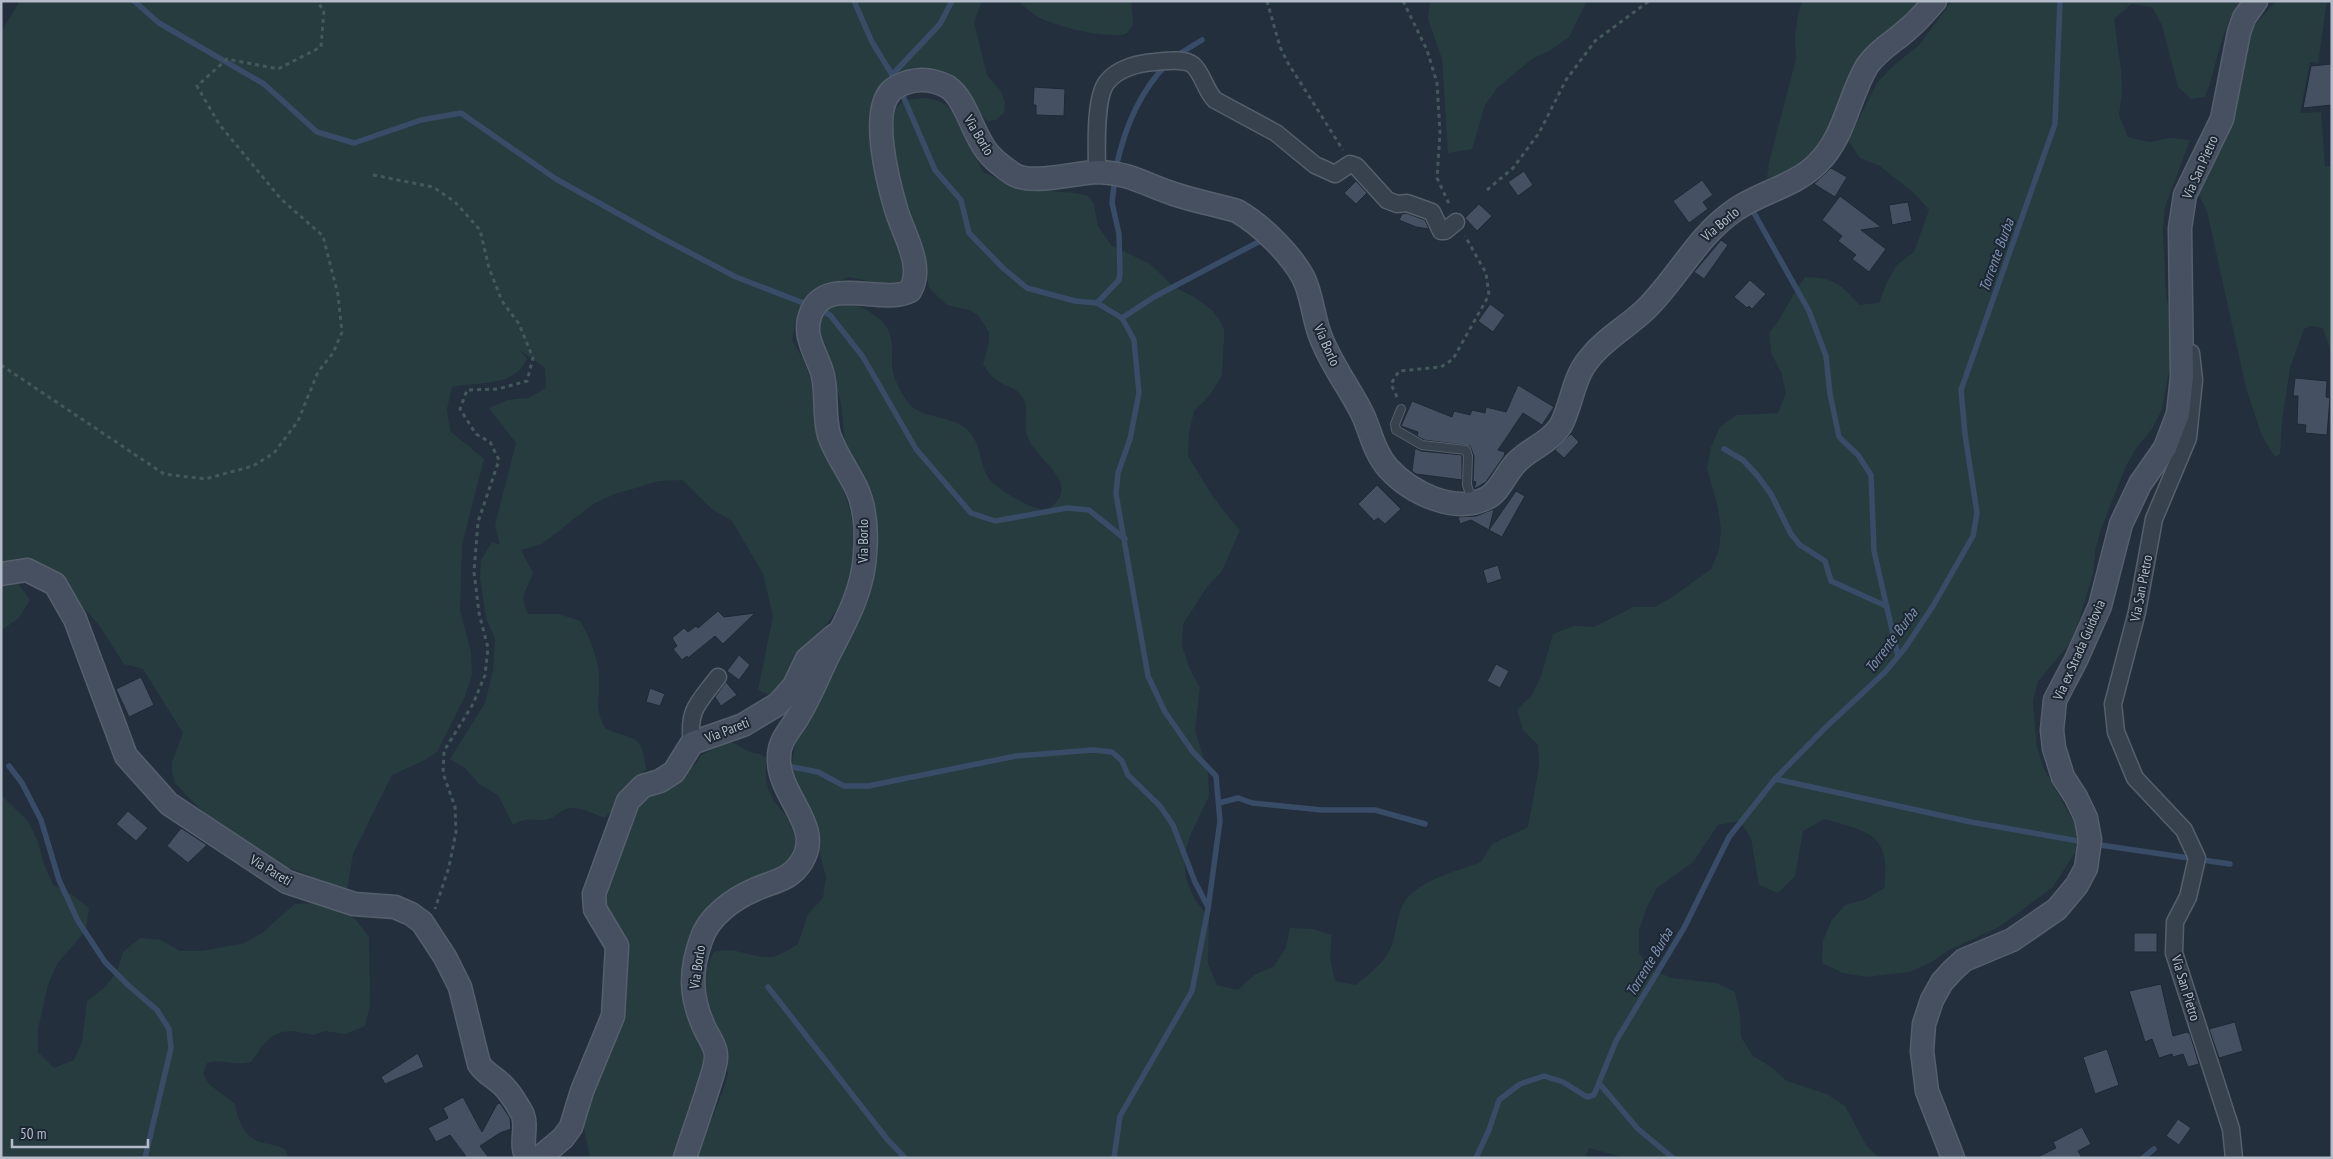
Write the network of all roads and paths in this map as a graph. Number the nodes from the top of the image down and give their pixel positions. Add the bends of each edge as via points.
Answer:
1 (316, 1) edge
2 (1267, 1) edge
3 (1403, 1) edge
4 (1649, 1) edge
5 (1935, 1) edge
6 (2256, 1) edge
7 (1350, 164) junction
8 (1097, 172) junction
9 (373, 175) dead end
10 (1487, 190) dead end
11 (1456, 222) junction
12 (2180, 307) junction
13 (1, 365) edge
14 (1401, 409) joint
15 (1472, 502) junction
16 (1, 574) edge
17 (841, 629) junction
18 (718, 677) dead end
19 (692, 743) junction
20 (422, 922) junction
21 (528, 1158) edge
22 (539, 1158) edge
23 (685, 1158) edge
24 (1953, 1158) edge
25 (2234, 1158) edge

1 - 13 path via 324,10 320,48 278,68 227,59 197,86 219,124 281,199 322,236 338,295 342,332 333,353 318,372 298,421 274,453 253,466 205,479 164,474
2 - 7 path via 1288,63
3 - 11 path via 1428,50 1437,83 1438,178
4 - 10 path via 1595,41 1566,80 1534,140 1513,168
5 - 15 street, Via Borlo via 1869,64 1842,129 1816,166 1792,182 1738,208 1703,237 1647,308 1587,361 1554,433 1514,464 1490,496
6 - 12 street, Via San Pietro via 2239,32 2222,119 2185,195 2180,228
7 - 8 street via 1335,174 1315,165 1276,133 1215,100 1191,64 1163,61 1134,66 1107,81 1098,119
7 - 11 street via 1360,170 1387,200 1432,212 1441,231
8 - 15 street, Via Borlo via 1130,176 1174,194 1237,211 1268,234 1304,279 1320,335 1382,461 1418,494 1444,501
8 - 17 street, Via Borlo via 1039,178 1015,175 989,154 952,90 935,81 900,85 885,101 882,129 885,160 896,208 916,266 915,284 910,292 894,297 849,292 827,297 817,303 808,324 809,338 822,373 829,434 857,489 866,522 859,593
9 - 20 path via 433,187 455,202 480,230 489,268 502,301 519,324 532,358 527,380 498,389 467,390 460,409 476,434 490,442 499,460 478,522 474,572 479,613 488,648 485,675 473,704 444,751 443,773 455,807 456,832 436,908
11 - 14 path via 1486,273 1489,295 1453,359 1440,367 1403,369 1396,374 1391,384
12 - 24 street, Via ex Strada Guidovia via 2182,377 2178,414 2165,448 2140,484 2121,524 2100,606 2055,700 2054,748 2063,777 2086,818 2090,840 2086,868 2058,909 2012,940 1964,960 1953,970 1932,1000 1924,1024 1922,1051 1927,1091
12 - 25 street, Via San Pietro via 2190,333 2194,380 2188,438 2154,519 2137,612 2113,704 2116,732 2136,778 2184,830 2197,858 2188,897 2175,922 2174,953 2231,1129
14 - 15 lane via 1396,430 1422,445 1466,450 1467,485
16 - 20 street, Via Pareti via 27,570 54,584 75,619 126,756 169,804 287,882 354,904 395,908
17 - 19 street, Via Pareti via 807,659 794,686 778,704 743,726
17 - 23 street, Via Borlo via 799,717 781,743 778,759 784,785 807,826 809,838 804,859 788,877 756,888 730,905 705,928 700,941 692,993 716,1057
18 - 19 street via 692,713
19 - 22 street, Via Pareti via 674,772 643,786 628,801 597,885 595,909 617,946 613,1016 582,1090 571,1127
20 - 21 street, Via Pareti via 460,987 479,1064 484,1072 501,1082 522,1113 526,1125 524,1147

